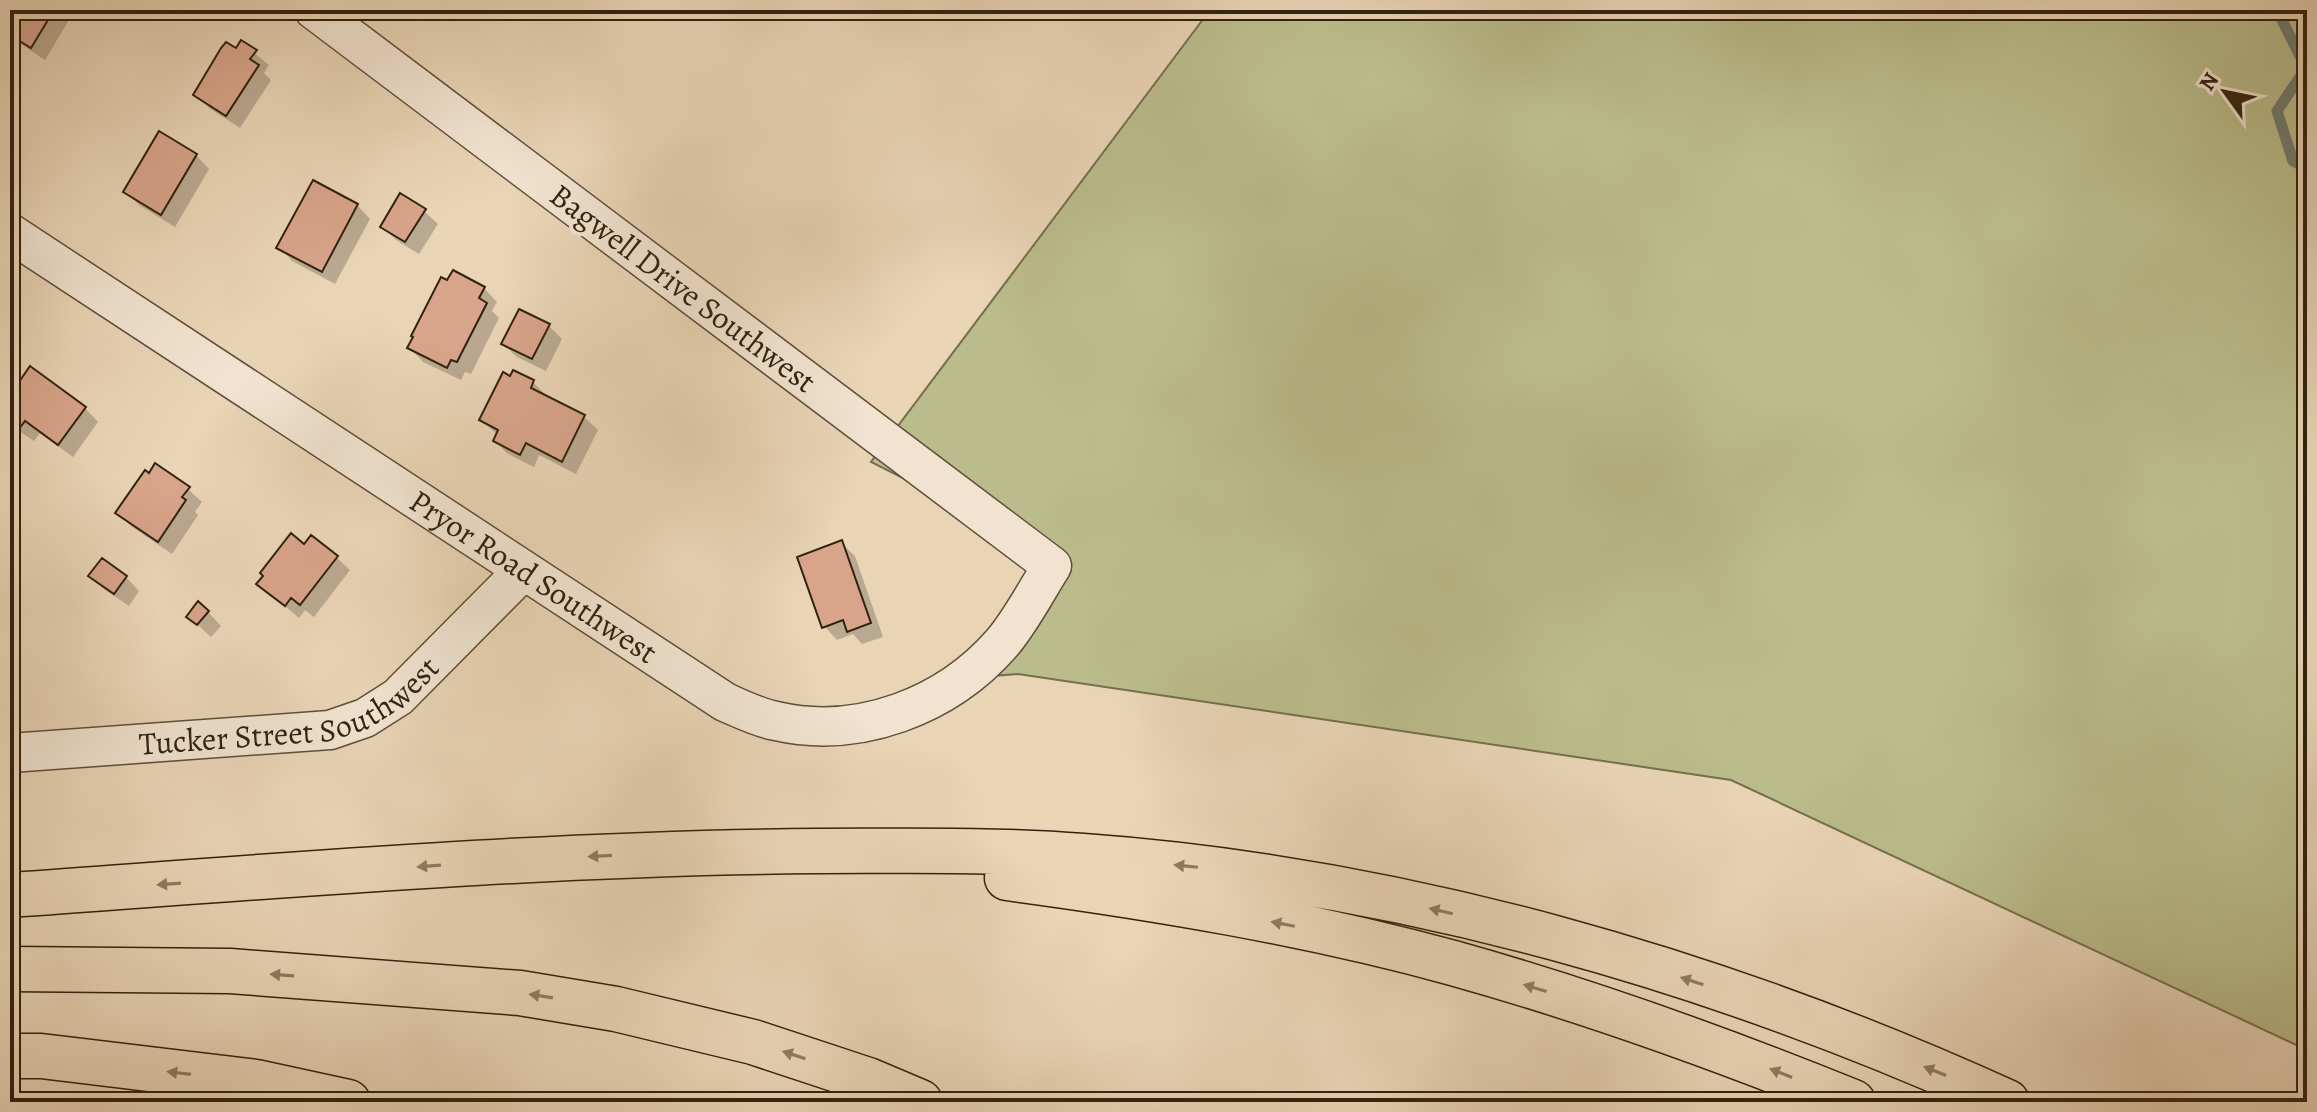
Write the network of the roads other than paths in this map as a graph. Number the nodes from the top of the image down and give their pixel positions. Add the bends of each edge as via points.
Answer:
1 (314, 10) edge
2 (10, 233) edge
3 (1052, 566) joint
4 (523, 571) junction
5 (10, 753) edge
6 (677, 852) junction
7 (10, 895) edge
8 (10, 969) edge
9 (10, 1056) edge
10 (348, 1102) edge
11 (920, 1102) edge
12 (1853, 1102) edge
13 (2007, 1102) edge

1 - 3 street, Bagwell Drive Southwest
2 - 4 street, Pryor Road Southwest
3 - 4 street, Pryor Road Southwest via 1003,642 957,685 895,717 830,727 776,721 725,702
4 - 5 street, Tucker Street Southwest via 398,697 365,718 330,730
6 -> 7 highway
12 -> 6 highway via 1602,1007 1451,962 1290,925 1138,896 928,867
13 -> 6 highway via 1779,1009 1665,972 1558,940 1328,886 1083,856 962,850
11 -> 8 highway via 753,1042 616,1009 520,993 230,971
10 -> 9 highway via 256,1082

